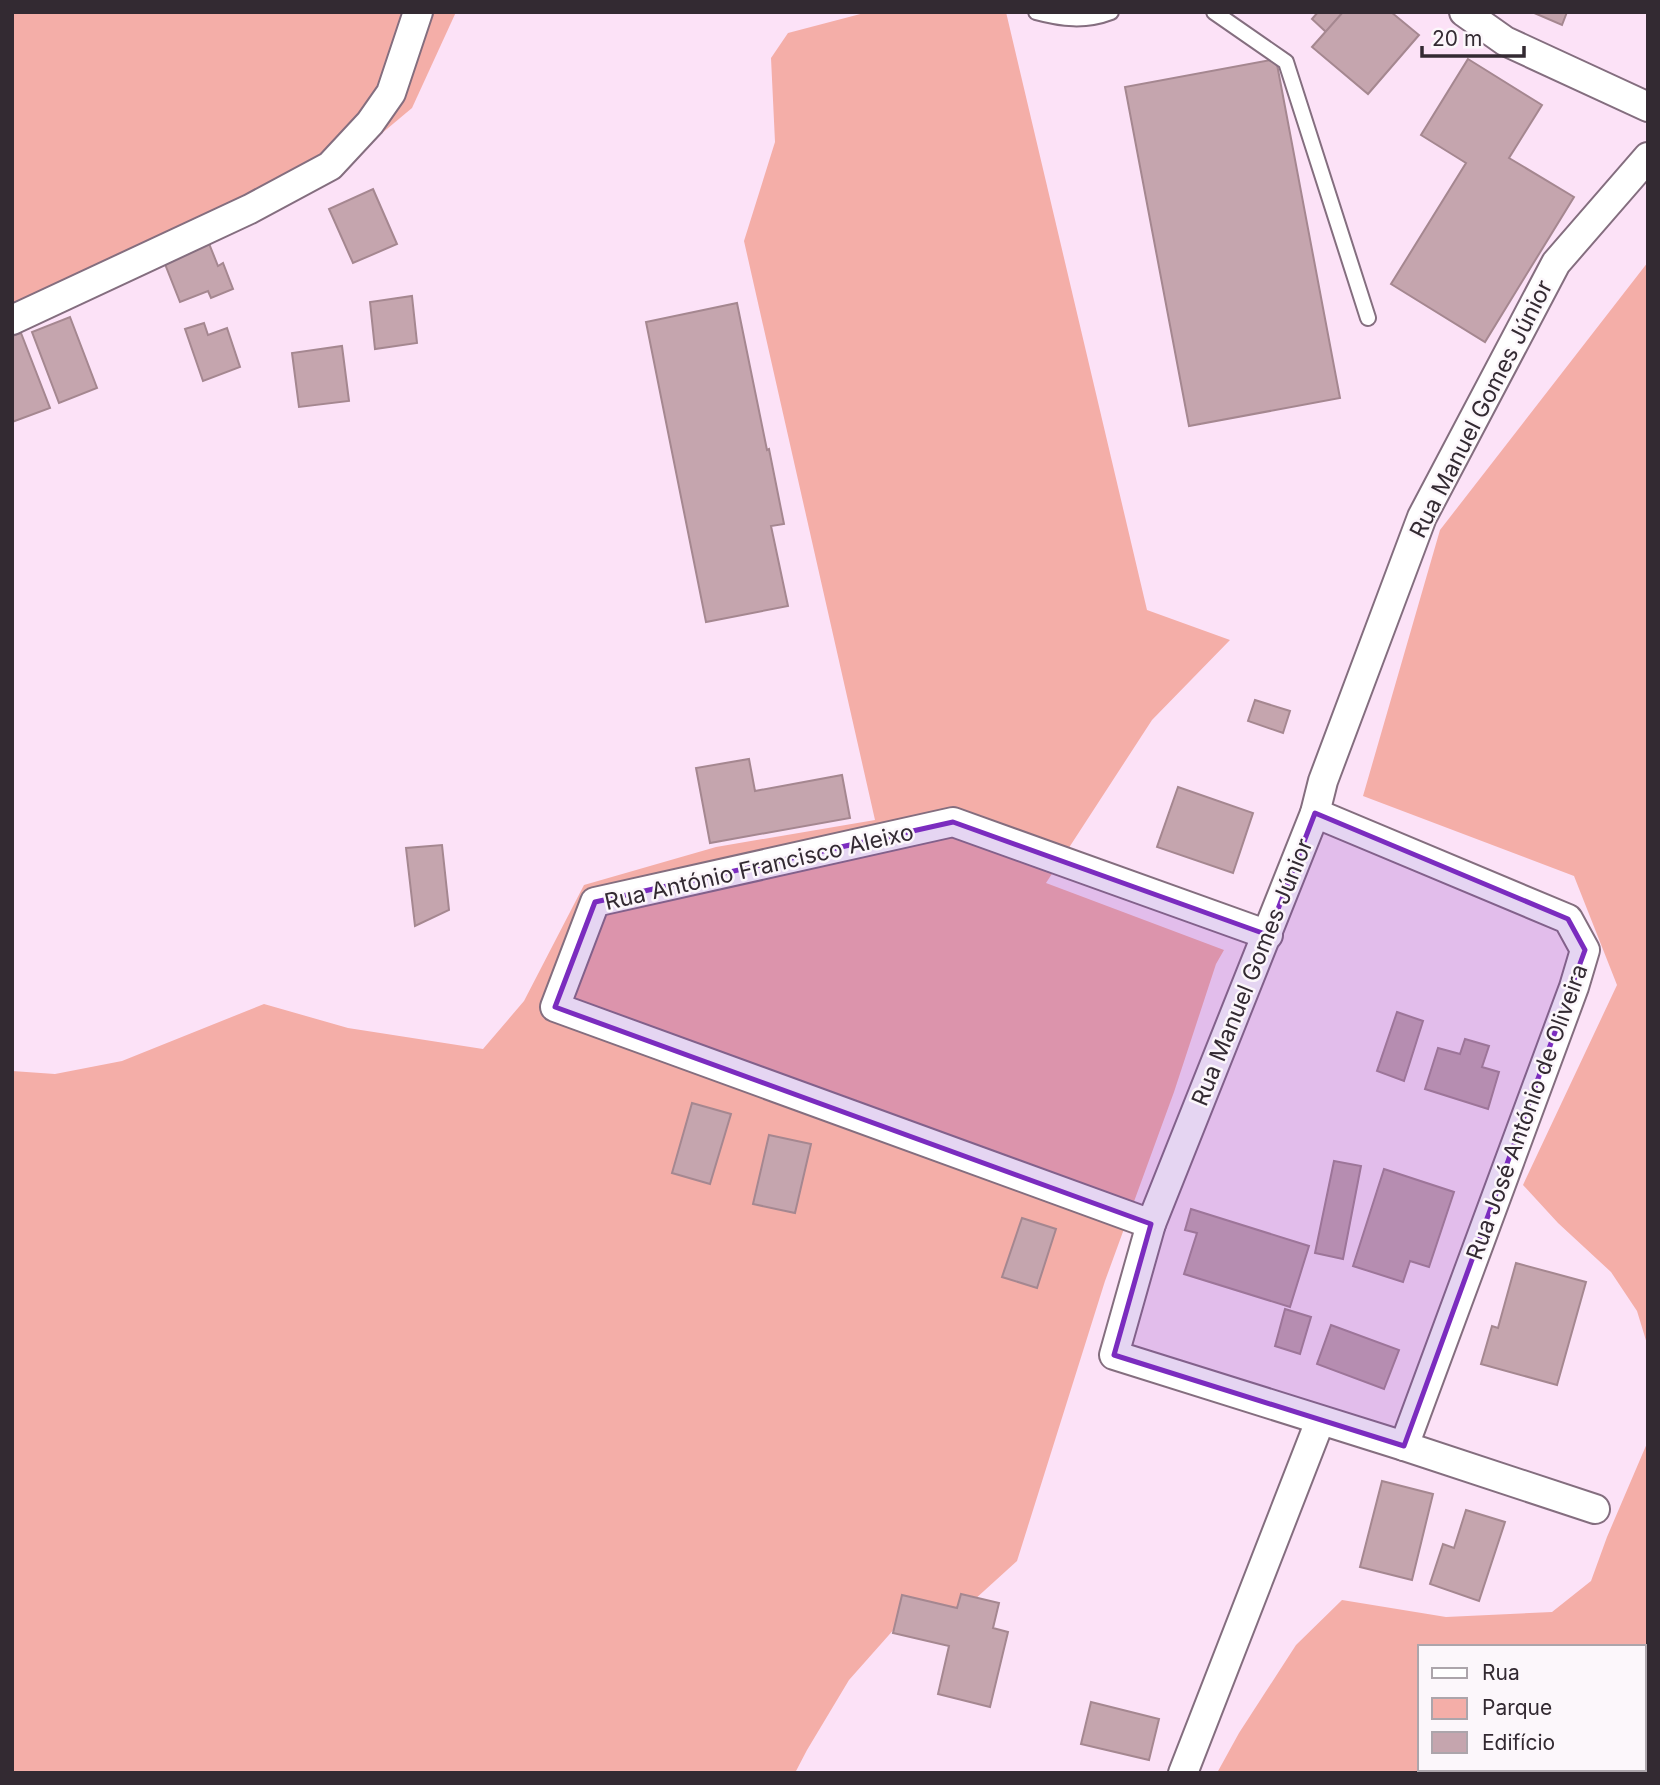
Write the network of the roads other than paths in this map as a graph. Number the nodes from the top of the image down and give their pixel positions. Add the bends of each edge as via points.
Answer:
1 (418, 12) edge
2 (1036, 12) edge
3 (1111, 12) edge
4 (1214, 12) edge
5 (1464, 12) edge
6 (1648, 107) edge
7 (1648, 157) edge
8 (1368, 318) dead end
9 (12, 320) edge
10 (1315, 813) junction
11 (1268, 935) junction
12 (1151, 1224) junction
13 (1320, 1421) junction
14 (1404, 1446) junction
15 (1595, 1509) dead end
16 (1183, 1773) edge

1 - 9 street via 391,93 330,166 250,209
2 - 3 lane via 1081,20
4 - 8 lane via 1286,62
5 - 6 street via 1505,41
7 - 10 street, Rua Manuel Gomes Júnior via 1556,263 1422,517
10 - 11 street, Rua Manuel Gomes Júnior
10 - 14 street, Rua José António de Oliveira via 1569,919 1585,950
11 - 12 street, Rua Manuel Gomes Júnior
11 - 12 street, Rua António Francisco Aleixo via 953,822 596,902 555,1007
12 - 13 street, Rua Manuel Gomes Júnior via 1114,1355
13 - 14 street, Rua Manuel Gomes Júnior
13 - 16 street
14 - 15 street, Rua Manuel Gomes Júnior

